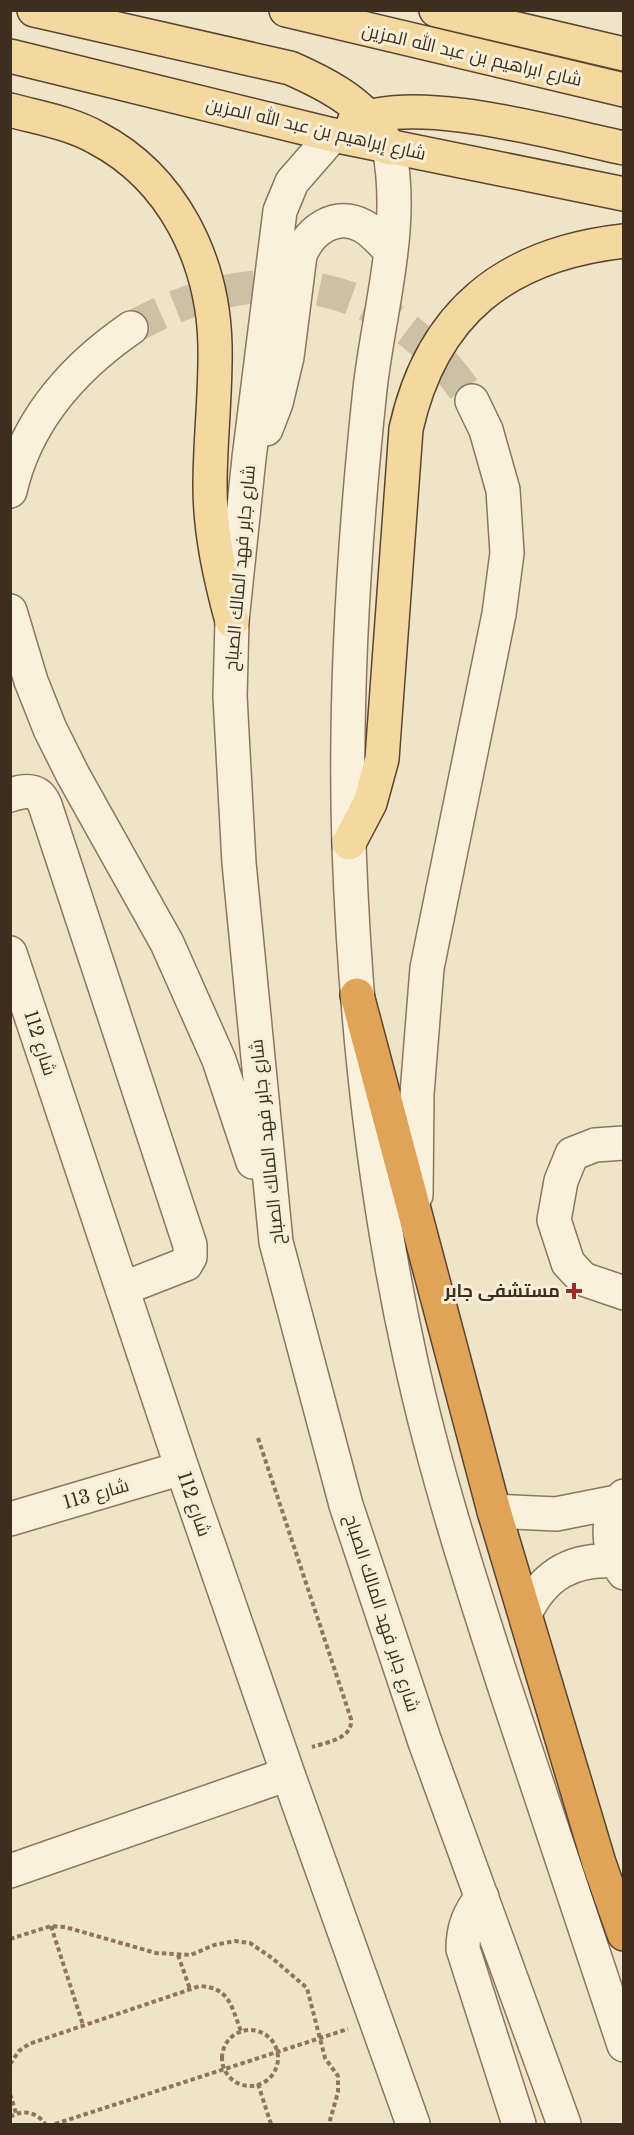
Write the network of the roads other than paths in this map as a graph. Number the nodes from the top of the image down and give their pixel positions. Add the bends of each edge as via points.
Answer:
1 (34, 10) edge
2 (286, 10) edge
3 (436, 10) edge
4 (624, 54) edge
5 (10, 56) edge
6 (624, 90) edge
7 (10, 110) edge
8 (369, 116) junction
9 (333, 135) junction
10 (389, 148) junction
11 (624, 148) edge
12 (624, 194) edge
13 (624, 242) edge
14 (391, 251) junction
15 (131, 328) tunnel mouth
16 (472, 401) tunnel mouth
17 (249, 458) junction
18 (10, 491) edge
19 (10, 611) edge
20 (232, 621) junction
21 (10, 795) edge
22 (349, 843) junction
23 (10, 953) edge
24 (357, 996) junction
25 (624, 1143) edge
26 (417, 1221) junction
27 (276, 1242) junction
28 (122, 1289) junction
29 (624, 1293) edge
30 (182, 1468) junction
31 (620, 1499) edge
32 (494, 1511) junction
33 (10, 1519) edge
34 (619, 1567) edge
35 (526, 1612) junction
36 (286, 1766) junction
37 (10, 1871) edge
38 (482, 1897) junction
39 (624, 1934) edge
40 (624, 2045) edge
41 (413, 2124) edge
42 (519, 2124) edge
43 (564, 2124) edge

1 - 8 main road via 290,68 319,81
2 - 6 main road, شارع ابراهيم بن عبد الله المزين
3 - 4 main road
5 - 9 main road, شارع إبراهيم بن عبد الله المزين
7 - 20 main road via 67,125 120,151 160,187 187,229 204,274 214,320 211,515 221,582
8 - 9 main road
8 - 10 main road
8 - 11 main road via 467,116
9 - 10 main road, شارع إبراهيم بن عبد الله المزين
9 - 17 street, شارع جابر فهد المالك الصباح via 292,182 280,211
10 - 12 main road, شارع إبراهيم بن عبد الله المزين
10 - 14 street via 394,189
13 - 22 main road via 553,256 499,282 469,305 423,369 406,429 382,759 370,803
14 - 17 street via 372,232 348,221 323,226 305,243 300,255 283,380 269,424
14 - 22 street via 371,386 356,537 349,690
15 - 18 street via 102,348 54,399 22,455
16 - 26 street via 489,440 503,490 507,553 500,614 428,968 417,1094
17 - 20 street, شارع جابر فهد المالك الصباح
19 - 27 street via 50,729 167,943 198,1011 241,1119
20 - 27 street, شارع جابر فهد المالك الصباح via 230,696 239,863
21 - 28 street via 32,792 45,805 190,1245 186,1264
22 - 24 street
23 - 28 street, شارع 112
24 - 26 highway
24 - 40 street via 377,1178 408,1347 432,1448 485,1626
25 - 29 street via 595,1145 572,1154 561,1181 554,1220 568,1263 583,1279
26 - 32 highway
27 - 38 street, شارع جابر فهد المالك الصباح via 346,1505 425,1742
28 - 30 street, شارع 112
30 - 33 street, شارع 113
30 - 36 street, شارع 112
31 - 32 street via 556,1515
31 - 34 street via 609,1531
32 - 35 highway
34 - 35 street via 583,1562 554,1574 537,1591
35 - 39 highway via 599,1863
36 - 37 street
36 - 41 street, شارع 112
38 - 42 street via 469,1915 463,1949
38 - 43 street, شارع جابر فهد المالك الصباح

